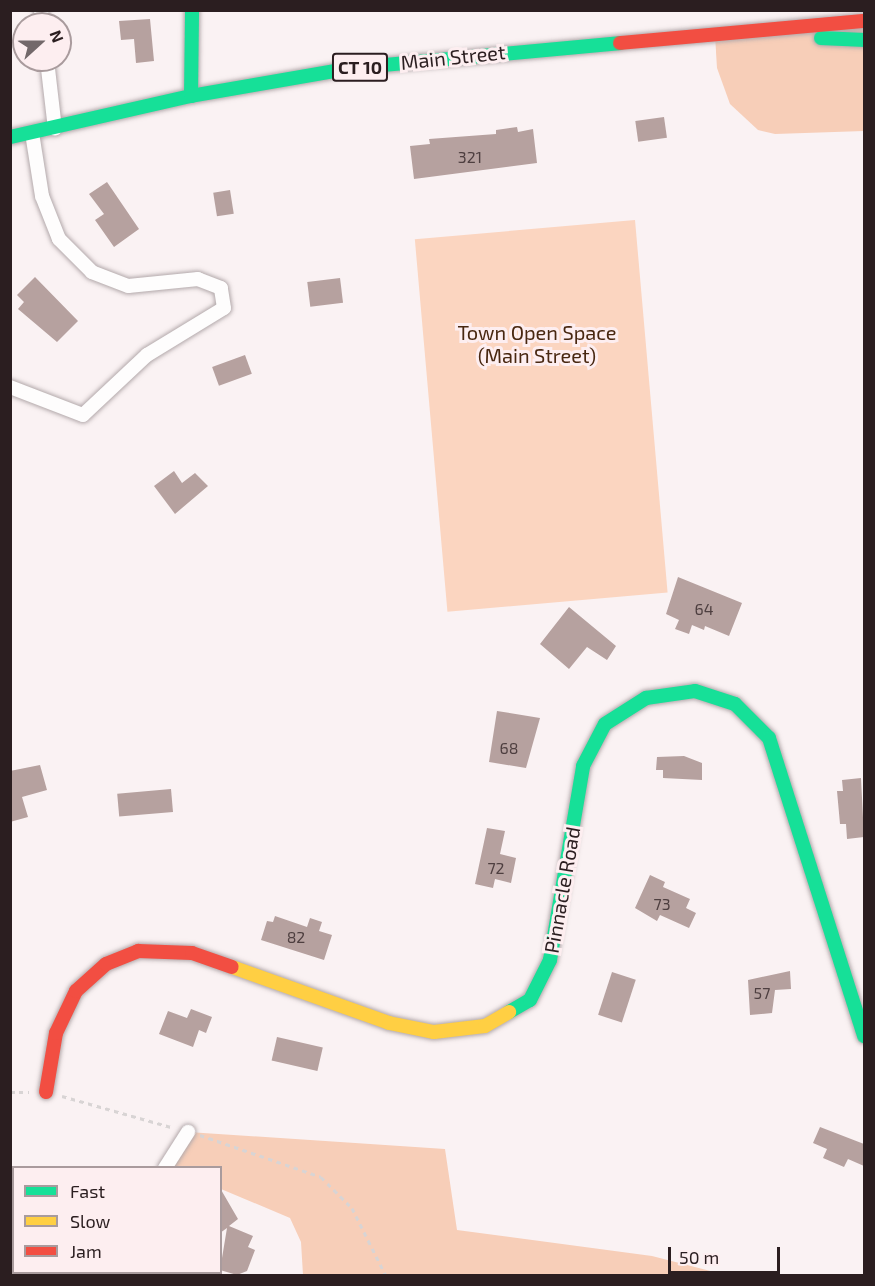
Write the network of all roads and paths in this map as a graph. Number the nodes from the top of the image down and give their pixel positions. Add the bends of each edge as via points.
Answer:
1 (192, 10) edge
2 (864, 21) edge
3 (715, 35) junction
4 (864, 40) edge
5 (48, 72) edge
6 (191, 96) junction
7 (55, 129) junction
8 (32, 133) junction
9 (10, 137) edge
10 (10, 387) edge
11 (864, 1036) edge
12 (46, 1092) joint
13 (188, 1132) junction
14 (166, 1166) edge
15 (386, 1275) edge

1 - 6 main road
2 - 3 main road, Main Street / CT 10
3 - 4 main road
3 - 6 main road, Main Street / CT 10 via 399,62
5 - 7 street
6 - 7 main road, Main Street / CT 10
7 - 8 main road, Main Street / CT 10
8 - 9 main road, Main Street / CT 10
8 - 10 street via 42,196 60,239 92,272 128,286 198,279 221,288 224,308 147,355 82,415
11 - 12 main road, Pinnacle Road via 769,738 735,705 695,691 646,698 605,724 583,766 550,960 530,1000 485,1026 434,1032 389,1023 192,953 138,951 106,964 76,991 56,1033
12 - 13 path
13 - 14 street
13 - 15 path via 321,1177 352,1208

